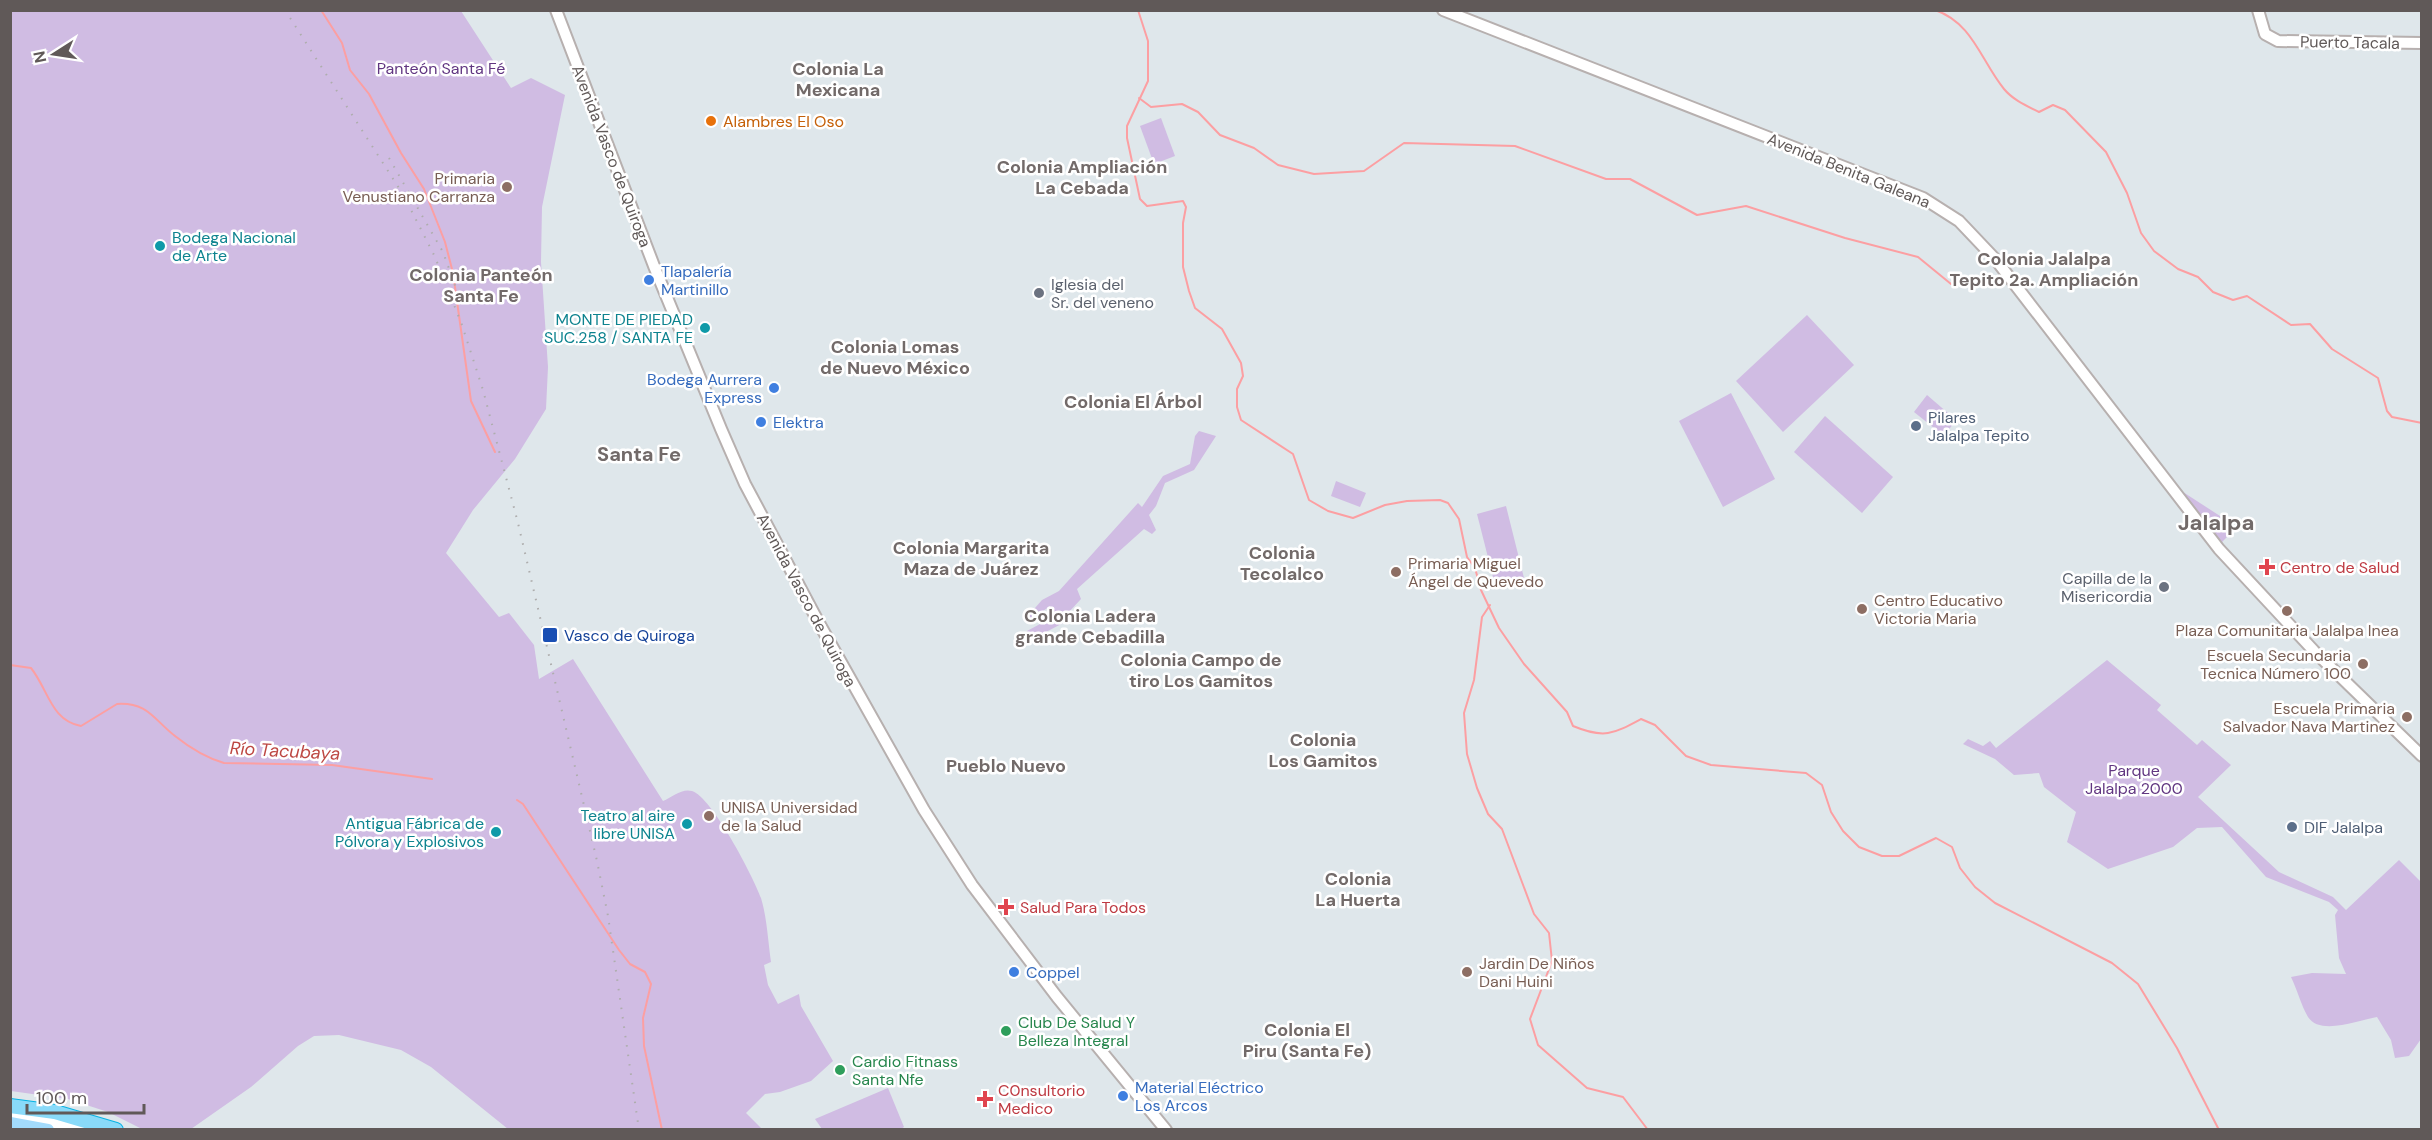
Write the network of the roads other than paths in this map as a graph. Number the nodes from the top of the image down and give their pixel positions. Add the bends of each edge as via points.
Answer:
1 (556, 10) edge
2 (1443, 10) edge
3 (2258, 10) edge
4 (2421, 43) edge
5 (2421, 756) edge
6 (10, 1106) edge
7 (10, 1115) edge
8 (10, 1124) edge
9 (48, 1130) edge
10 (86, 1130) edge
11 (116, 1130) edge
12 (1166, 1130) edge

1 - 12 street, Avenida Vasco de Quiroga via 721,429 745,484 820,625 924,810 972,885
2 - 5 street, Avenida Benita Galeana via 1940,207 1974,235 1996,260 2220,549 2307,644
3 - 4 street, Puerto Tacala via 2265,34 2278,40
6 - 11 highway via 55,1112
7 - 10 street
8 - 9 main road

